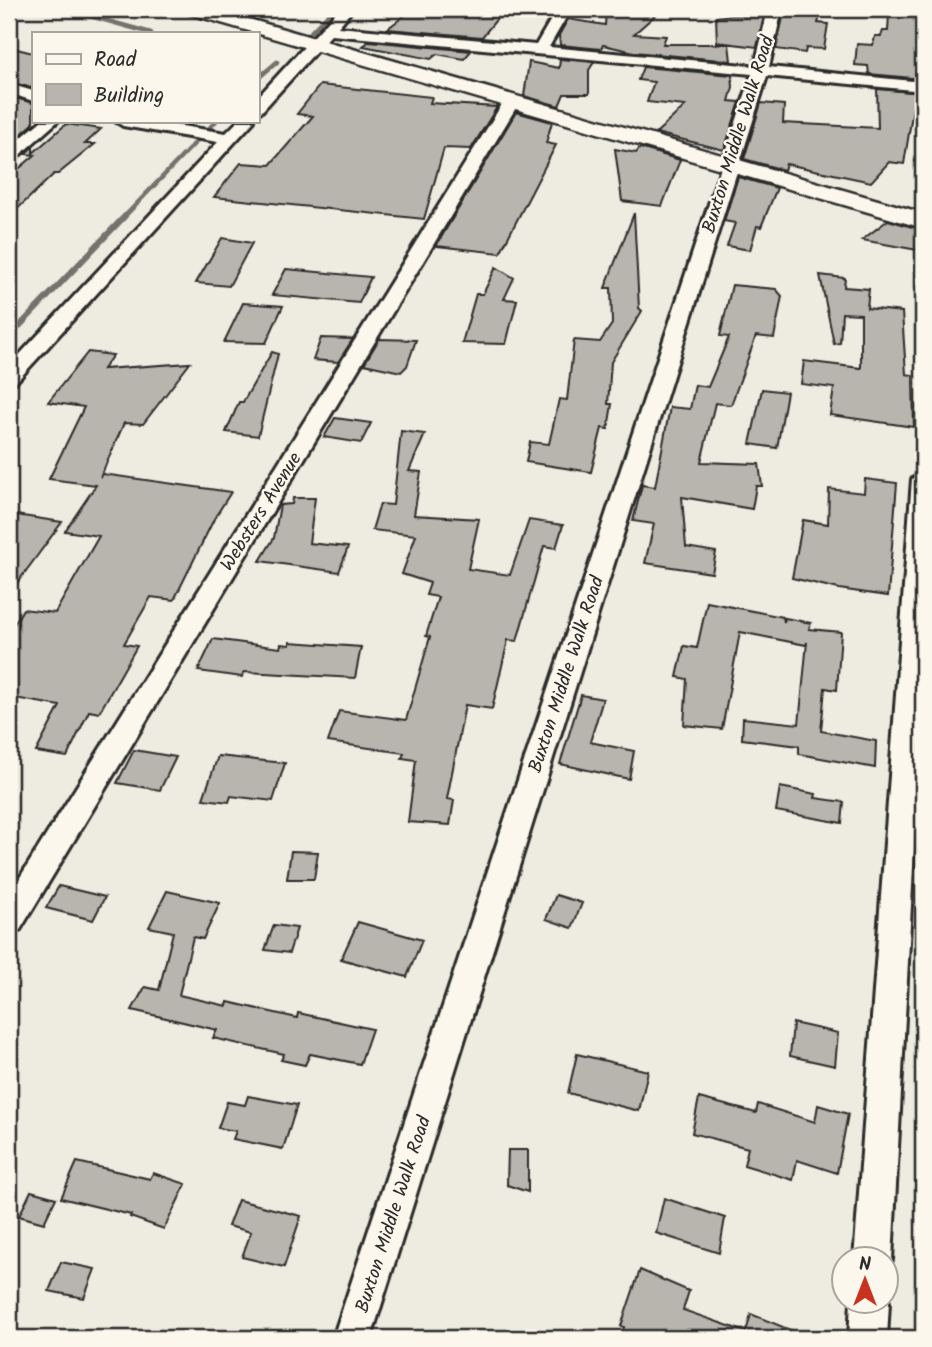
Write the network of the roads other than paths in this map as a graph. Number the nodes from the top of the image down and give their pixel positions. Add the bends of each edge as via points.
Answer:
1 (194, 9) edge
2 (346, 9) edge
3 (564, 9) edge
4 (775, 9) edge
5 (321, 36) junction
6 (540, 50) junction
7 (761, 71) junction
8 (923, 86) edge
9 (9, 88) edge
10 (32, 96) edge
11 (512, 101) junction
12 (259, 106) edge
13 (49, 122) edge
14 (129, 122) edge
15 (245, 122) edge
16 (225, 138) junction
17 (9, 156) edge
18 (728, 165) junction
19 (923, 221) edge
20 (9, 378) edge
21 (923, 479) edge
22 (9, 921) edge
23 (874, 1246) edge
24 (869, 1316) edge
25 (352, 1338) edge
26 (868, 1338) edge

1 - 5 main road
2 - 5 street
3 - 6 street
4 - 7 street, Buxton Middle Walk Road
5 - 6 street
5 - 11 main road via 343,51
5 - 12 street
6 - 7 street
7 - 8 street
7 - 18 street, Buxton Middle Walk Road
9 - 10 street
11 - 18 main road
11 - 22 street, Websters Avenue
13 - 17 street
14 - 16 street
15 - 16 street
16 - 20 street
18 - 19 main road
18 - 25 street, Buxton Middle Walk Road
21 - 23 street
24 - 26 street

